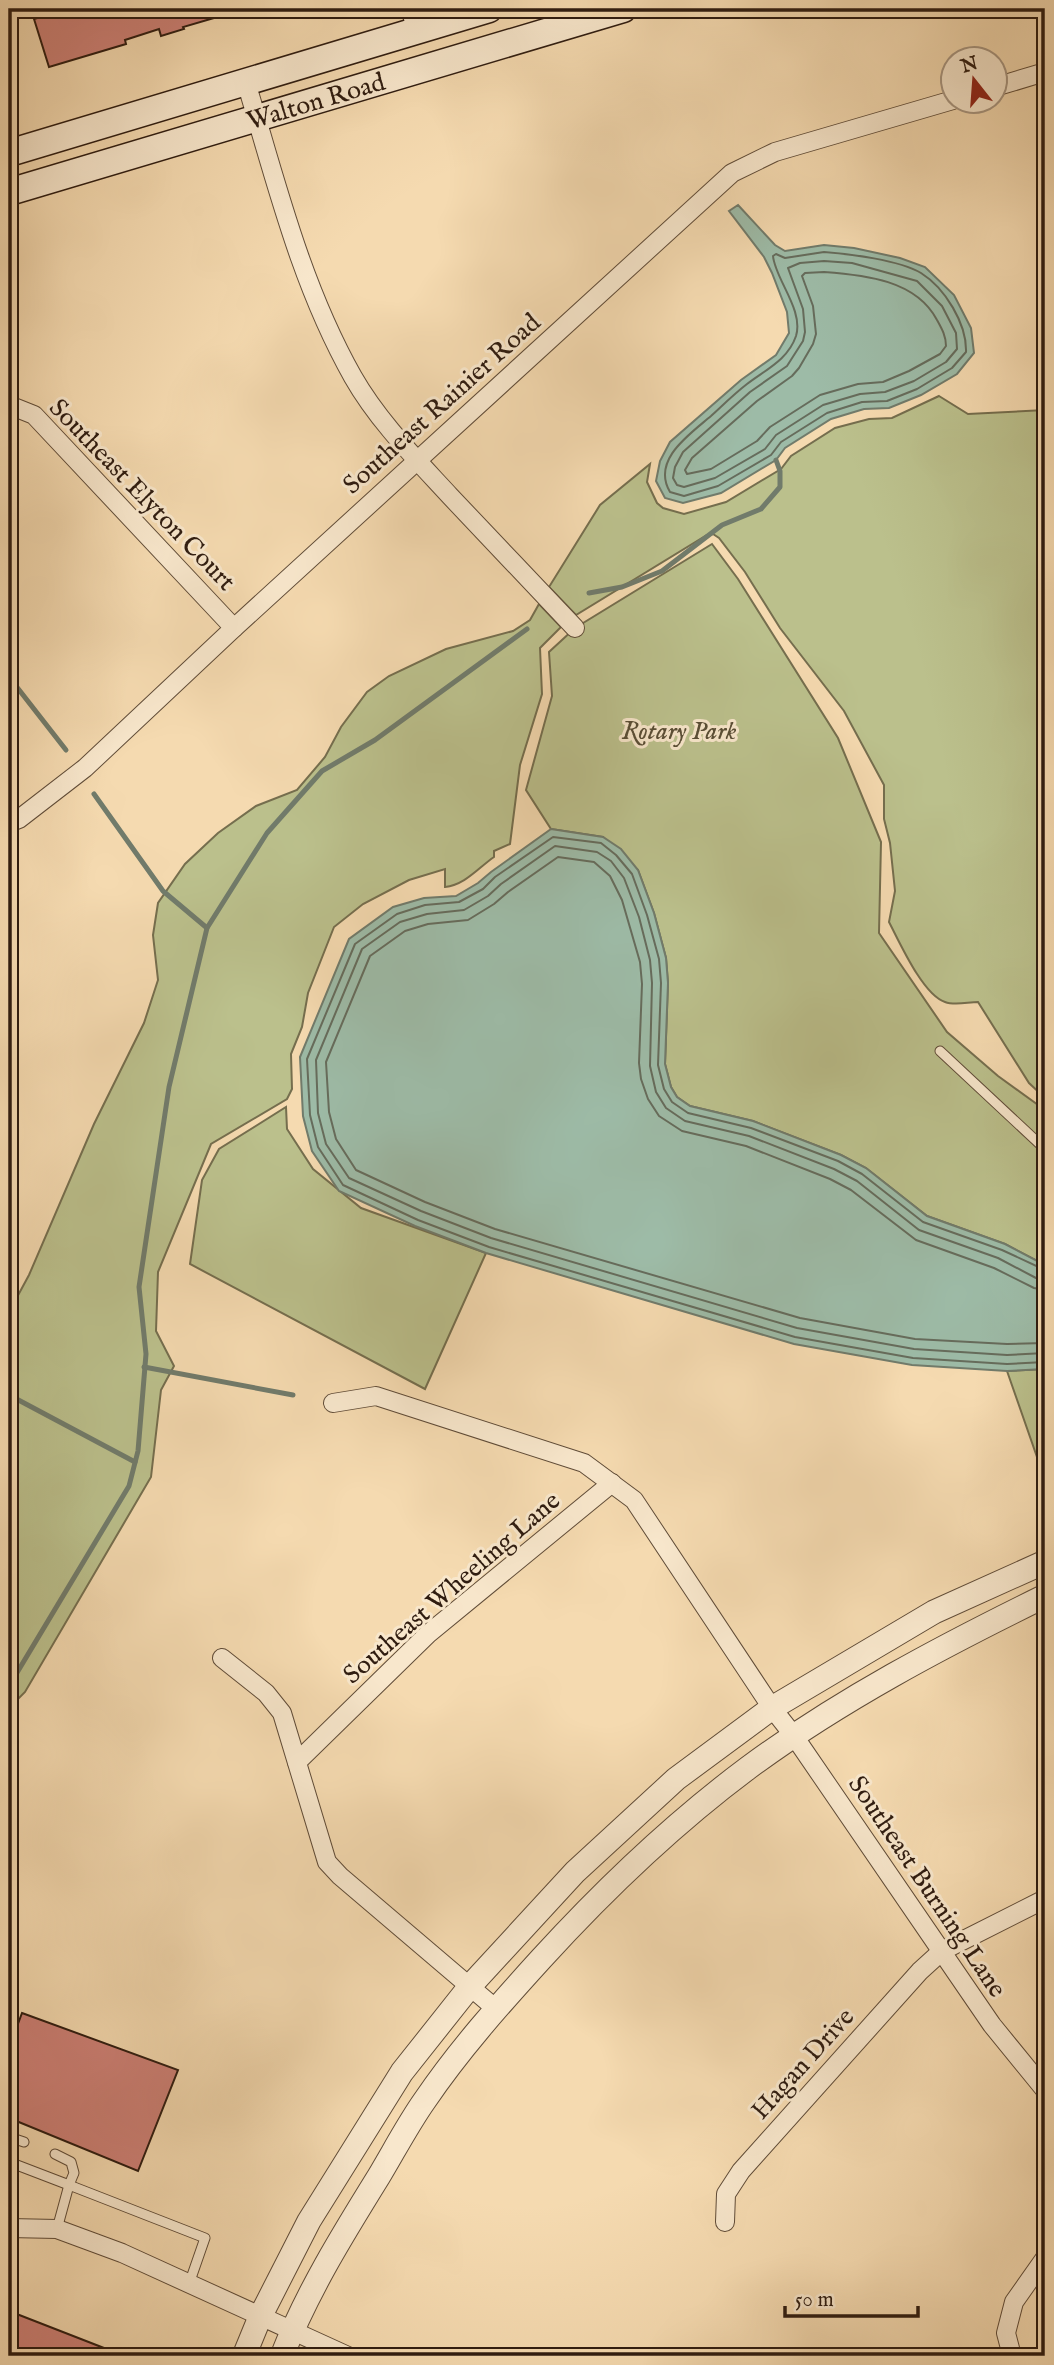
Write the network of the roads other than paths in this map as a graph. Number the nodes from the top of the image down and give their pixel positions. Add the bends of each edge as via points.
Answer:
1 (489, 9) edge
2 (623, 9) edge
3 (413, 19) edge
4 (1045, 72) edge
5 (246, 82) junction
6 (1009, 83) edge
7 (939, 104) edge
8 (257, 118) junction
9 (9, 153) edge
10 (9, 192) edge
11 (9, 405) edge
12 (417, 461) junction
13 (234, 628) junction
14 (575, 628) dead end
15 (9, 823) edge
16 (940, 1051) dead end
17 (1045, 1149) edge
18 (332, 1403) dead end
19 (612, 1483) junction
20 (1045, 1562) edge
21 (1045, 1596) edge
22 (222, 1658) dead end
23 (772, 1708) junction
24 (794, 1736) junction
25 (297, 1762) junction
26 (1045, 1899) edge
27 (942, 1951) junction
28 (471, 1985) junction
29 (495, 2008) junction
30 (1045, 2090) edge
31 (9, 2137) edge
32 (24, 2142) dead end
33 (55, 2154) dead end
34 (9, 2162) edge
35 (69, 2185) junction
36 (725, 2222) dead end
37 (9, 2228) edge
38 (57, 2229) junction
39 (1045, 2258) edge
40 (189, 2284) junction
41 (260, 2317) junction
42 (292, 2331) junction
43 (244, 2356) edge
44 (282, 2356) edge
45 (348, 2356) edge
46 (1012, 2356) edge

1 - 3 main road, Walton Road
2 - 8 main road, Walton Road
3 - 5 main road, Walton Road
4 - 6 street
5 - 8 street
5 - 9 main road, Walton Road
7 - 12 street, Southeast Rainier Road via 775,152 732,173
8 - 10 main road, Walton Road
8 - 12 street via 297,251 335,342 353,378
11 - 13 street, Southeast Elyton Court via 34,415
12 - 13 street, Southeast Rainier Road
12 - 14 street
13 - 15 street, Southeast Rainier Road via 85,768
16 - 17 lane
18 - 19 street, Southeast Burning Lane via 376,1396 584,1463
19 - 23 street, Southeast Burning Lane via 634,1500
19 - 25 street, Southeast Wheeling Lane via 428,1634
20 - 23 street via 934,1612
21 - 24 street via 962,1637
22 - 25 street via 267,1693 282,1713
23 - 24 street, Southeast Burning Lane
23 - 28 street via 676,1779 575,1872
24 - 27 street, Southeast Burning Lane
24 - 29 street via 695,1811 596,1899
25 - 28 street via 327,1862
26 - 27 street, Hagan Drive
27 - 30 street, Southeast Burning Lane via 992,2025
27 - 36 street, Hagan Drive via 741,2171 726,2194
28 - 29 street
28 - 41 street via 402,2072 309,2221
29 - 42 street via 425,2100 332,2252
31 - 32 lane
33 - 35 lane via 71,2162 74,2173
34 - 35 lane
35 - 38 lane
35 - 40 lane via 205,2238
37 - 38 street
38 - 40 street
39 - 46 street via 1014,2302 1006,2333
40 - 41 street
41 - 42 street
41 - 43 street
42 - 44 street
42 - 45 street

